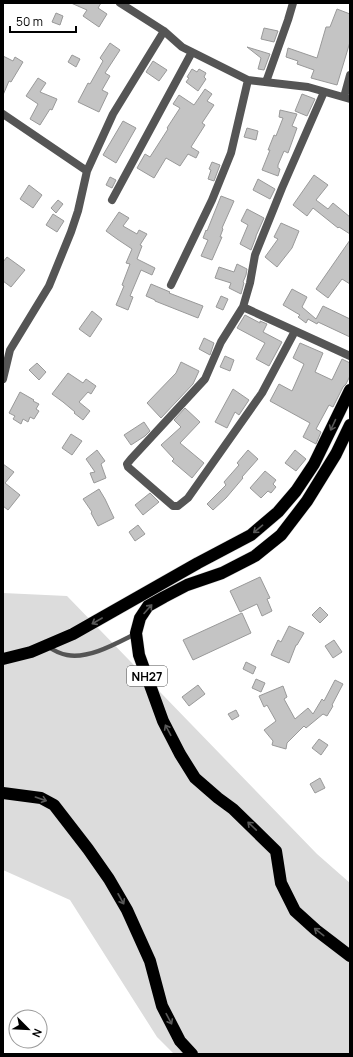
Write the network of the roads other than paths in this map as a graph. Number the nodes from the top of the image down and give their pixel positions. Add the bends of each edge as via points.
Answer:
1 (120, 3) edge
2 (293, 3) edge
3 (164, 31) junction
4 (192, 52) junction
5 (350, 75) edge
6 (248, 80) junction
7 (266, 82) junction
8 (324, 92) junction
9 (347, 98) edge
10 (3, 114) edge
11 (87, 171) junction
12 (112, 200) dead end
13 (171, 285) dead end
14 (243, 307) junction
15 (295, 330) junction
16 (350, 356) edge
17 (3, 379) edge
18 (350, 390) edge
19 (350, 425) edge
20 (136, 633) junction
21 (46, 646) junction
22 (3, 659) edge
23 (3, 793) edge
24 (350, 956) edge
25 (192, 1054) edge

1 - 3 street
2 - 7 street
3 - 4 street
3 - 11 street via 113,114
4 - 6 street
4 - 12 street
5 - 9 street
6 - 7 street
6 - 13 street via 231,153 212,200
7 - 8 street via 308,87
8 - 9 street
8 - 14 street via 255,255
10 - 11 street
11 - 17 street via 71,232 49,286 10,350
14 - 15 street
14 - 15 street via 221,342 204,380 127,464 173,506 178,506 188,498 262,393
15 - 16 street
18 -> 21 highway via 314,464 296,491 267,522 251,535 73,634
20 -> 19 highway, NH27 via 140,618 148,606 187,585 255,556 281,535 307,501 336,454
20 - 21 lane via 107,648 84,655 66,655
24 -> 20 highway, NH27 via 295,911 281,883 276,851 234,809 195,778 163,721 138,656
21 - 22 highway
23 -> 25 highway via 42,798 54,805 88,849 127,910 150,962 162,1006 180,1041

